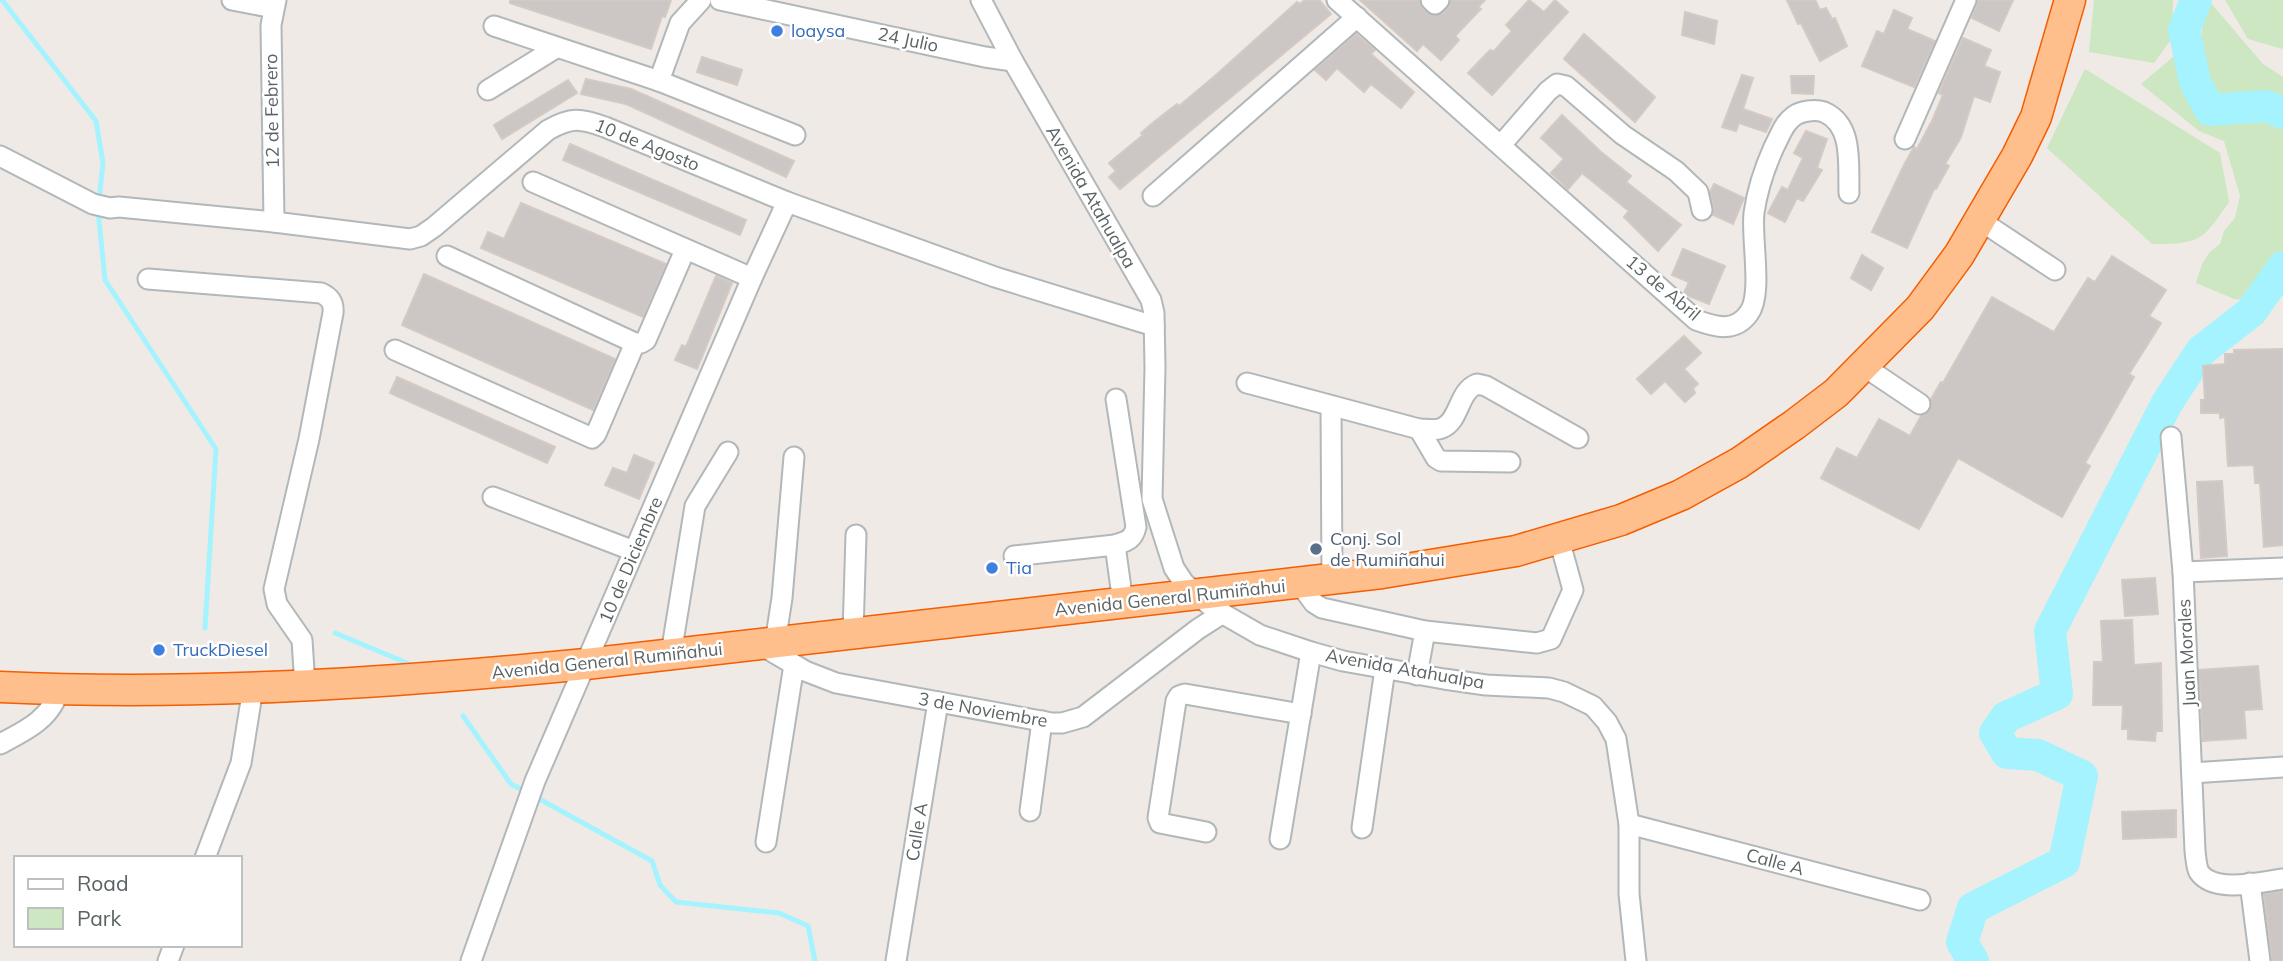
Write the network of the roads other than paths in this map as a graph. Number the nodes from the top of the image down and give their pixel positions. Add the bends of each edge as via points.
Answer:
1 (232, 0) edge
2 (701, 0) edge
3 (720, 0) edge
4 (981, 0) edge
5 (1337, 0) edge
6 (1431, 0) edge
7 (1439, 0) edge
8 (1966, 0) edge
9 (2070, 0) edge
10 (275, 4) edge
11 (1357, 17) junction
12 (494, 26) dead end
13 (556, 48) junction
14 (1013, 61) junction
15 (659, 81) junction
16 (488, 90) dead end
17 (794, 135) dead end
18 (1905, 139) dead end
19 (1501, 145) junction
20 (0, 156) edge
21 (533, 182) dead end
22 (1849, 193) dead end
23 (1153, 196) dead end
24 (787, 202) junction
25 (1702, 210) dead end
26 (1981, 221) junction
27 (274, 222) junction
28 (685, 250) junction
29 (447, 256) dead end
30 (2055, 270) dead end
31 (752, 278) junction
32 (148, 279) dead end
33 (1154, 326) junction
34 (635, 343) junction
35 (395, 350) dead end
36 (1863, 365) junction
37 (1247, 383) dead end
38 (1116, 399) dead end
39 (1920, 404) dead end
40 (1331, 406) junction
41 (1419, 429) junction
42 (2171, 437) dead end
43 (1578, 438) dead end
44 (727, 452) dead end
45 (794, 457) dead end
46 (1510, 462) dead end
47 (493, 497) dead end
48 (856, 535) dead end
49 (1559, 539) junction
50 (1115, 545) junction
51 (634, 551) junction
52 (1014, 556) dead end
53 (2283, 568) edge
54 (2183, 572) junction
55 (1332, 579) junction
56 (1300, 584) junction
57 (1199, 595) junction
58 (1123, 603) junction
59 (1223, 613) junction
60 (1425, 631) junction
61 (853, 633) junction
62 (777, 651) junction
63 (1311, 652) junction
64 (671, 654) junction
65 (586, 664) junction
66 (1385, 669) junction
67 (1417, 675) junction
68 (305, 686) junction
69 (0, 687) edge
70 (60, 688) junction
71 (253, 688) junction
72 (938, 702) junction
73 (1301, 714) junction
74 (1042, 721) junction
75 (0, 744) edge
76 (2283, 767) edge
77 (2192, 773) junction
78 (1030, 811) dead end
79 (1629, 824) junction
80 (1362, 828) dead end
81 (1206, 832) dead end
82 (1280, 839) dead end
83 (766, 842) dead end
84 (206, 856) edge
85 (2283, 879) edge
86 (2250, 883) junction
87 (1920, 900) dead end
88 (471, 961) edge
89 (896, 961) edge
90 (1636, 961) edge
91 (2260, 961) edge

1 - 10 street
2 - 15 street via 680,23
3 - 14 street, 24 Julio
4 - 14 street, Avenida Atahualpa
5 - 11 street, 13 de Abril
6 - 7 street via 1435,4
8 - 18 street
9 - 26 highway, Avenida General Rumiñahui via 2036,117
10 - 27 street, 12 de Febrero via 271,25
11 - 19 street, 13 de Abril
11 - 23 street
12 - 13 street
13 - 15 street
13 - 16 street
14 - 33 street, Avenida Atahualpa via 1151,300
15 - 17 street
19 - 22 street, 13 de Abril via 1696,320 1719,328 1741,322 1756,296 1754,213 1766,166 1786,122 1799,113 1819,110 1841,126 1847,137
19 - 25 street via 1548,90 1557,84 1566,86 1623,135 1676,171 1698,192
20 - 27 street, 10 de Agosto via 101,206
21 - 28 street
24 - 27 street, 10 de Agosto via 605,127 574,119 548,130 421,236 394,238
24 - 31 street, 10 de Diciembre
24 - 33 street, 10 de Agosto via 995,277
26 - 30 street
26 - 36 highway, Avenida General Rumiñahui via 1920,308
28 - 31 street
28 - 34 street via 646,340
29 - 34 street
31 - 51 street, 10 de Diciembre
32 - 68 street via 321,293 332,303 309,439 274,589 277,604 302,640
33 - 57 street, Avenida Atahualpa via 1152,499 1174,568
34 - 35 street via 592,438
36 - 39 street
36 - 49 highway, Avenida General Rumiñahui via 1836,393 1739,463 1681,495
37 - 40 street
38 - 50 street via 1136,527 1130,540
40 - 41 street
40 - 55 street
41 - 43 street via 1445,426 1467,390 1476,384
41 - 46 street via 1441,461
42 - 54 street, Juan Morales
44 - 64 street via 695,506
45 - 62 street
47 - 51 street
48 - 61 street
49 - 55 highway, Avenida General Rumiñahui via 1471,559
49 - 60 street via 1573,590 1551,639 1537,643
50 - 52 street
50 - 58 street
51 - 65 street, 10 de Diciembre
53 - 54 street
54 - 77 street, Juan Morales
55 - 56 highway, Avenida General Rumiñahui
56 - 57 highway, Avenida General Rumiñahui
56 - 60 street via 1322,608
57 - 58 highway, Avenida General Rumiñahui
57 - 59 street, Avenida Atahualpa
58 - 61 highway, Avenida General Rumiñahui
59 - 63 street, Avenida Atahualpa via 1260,635
59 - 74 street, 3 de Noviembre via 1083,717 1062,723
60 - 67 street
61 - 62 highway, Avenida General Rumiñahui
62 - 64 highway, Avenida General Rumiñahui
62 - 72 street, 3 de Noviembre via 805,671 836,683
62 - 83 street via 789,690
63 - 66 street, Avenida Atahualpa
63 - 73 street
64 - 65 highway, Avenida General Rumiñahui
65 - 68 highway, Avenida General Rumiñahui
65 - 88 street, 10 de Diciembre via 535,781
66 - 67 street, Avenida Atahualpa
66 - 80 street
67 - 79 street, Avenida Atahualpa via 1549,688 1594,706 1616,739
68 - 71 highway, Avenida General Rumiñahui
69 - 70 highway, Avenida General Rumiñahui
70 - 71 highway, Avenida General Rumiñahui
70 - 75 street via 44,717
71 - 84 street via 241,763
72 - 74 street, 3 de Noviembre
72 - 89 street, Calle A
73 - 81 street via 1179,696 1158,818 1167,826
73 - 82 street
74 - 78 street
76 - 77 street
77 - 86 street, Juan Morales via 2197,870 2220,885
79 - 87 street, Calle A
79 - 90 street, Avenida Atahualpa via 1629,894
85 - 86 street
86 - 91 street

